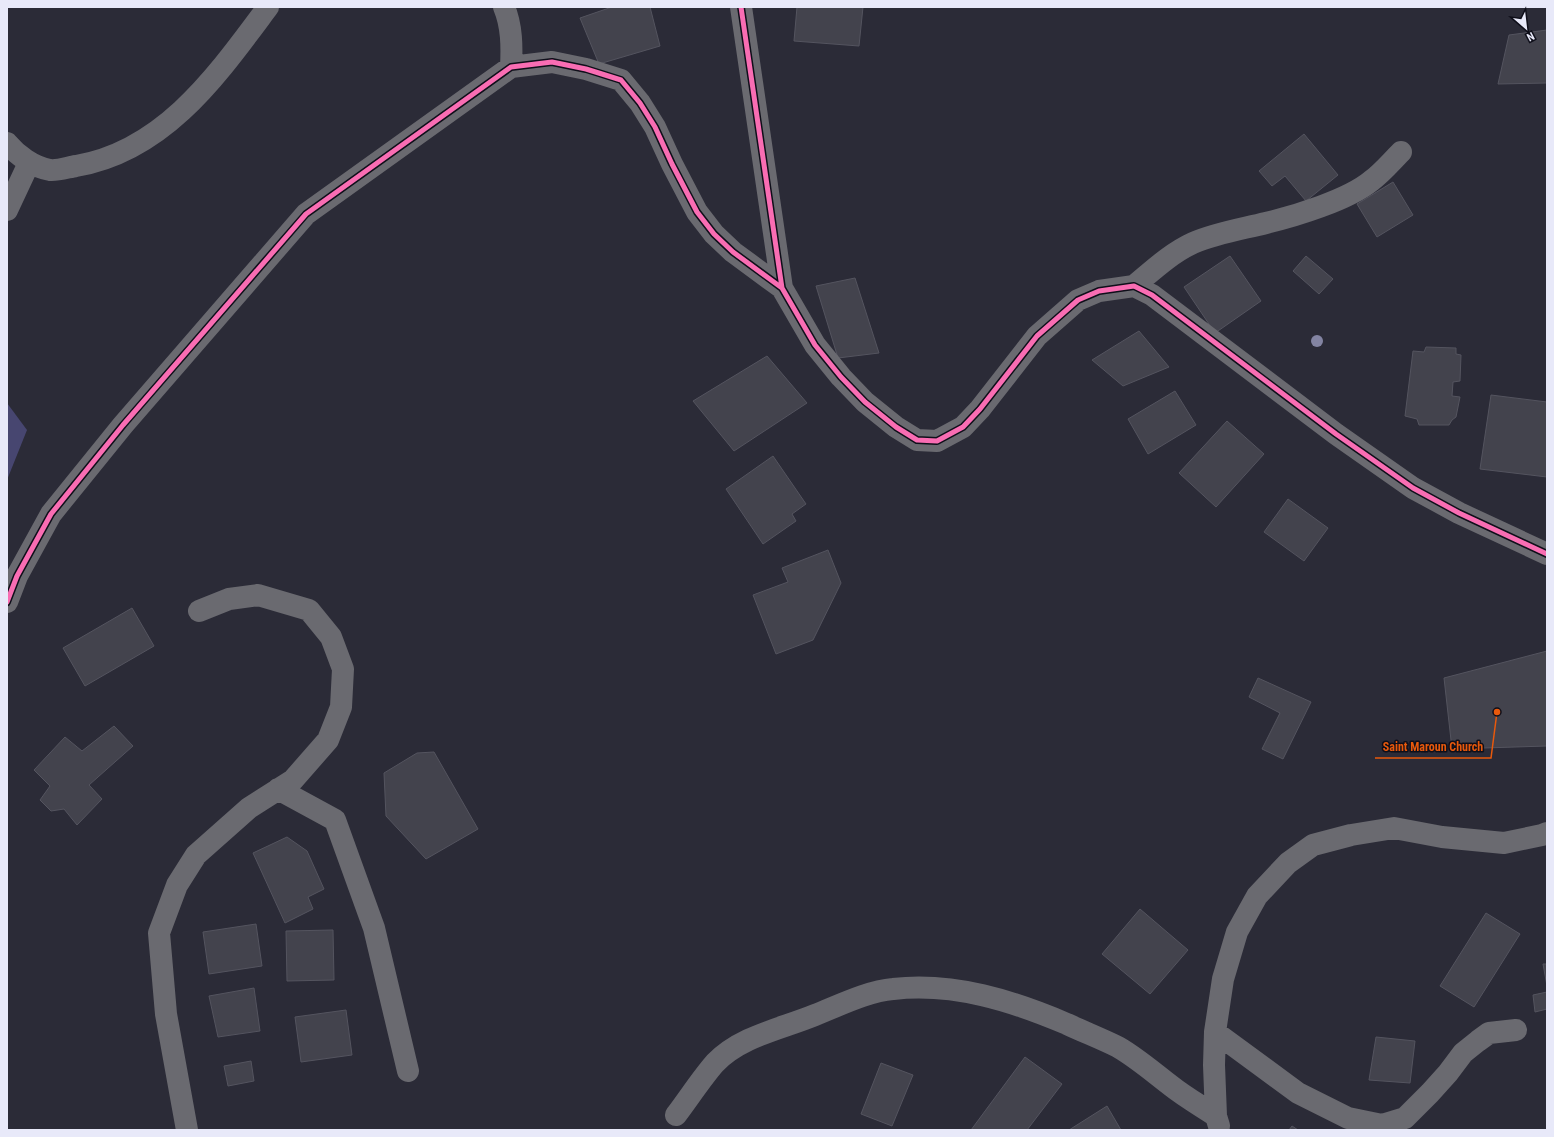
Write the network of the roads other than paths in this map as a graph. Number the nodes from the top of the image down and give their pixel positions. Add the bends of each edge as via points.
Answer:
1 (268, 7) edge
2 (504, 7) edge
3 (741, 7) edge
4 (511, 67) junction
5 (7, 143) edge
6 (1401, 152) dead end
7 (29, 163) junction
8 (7, 210) edge
9 (1134, 286) junction
10 (782, 288) junction
11 (1547, 554) edge
12 (7, 602) edge
13 (199, 611) dead end
14 (278, 789) junction
15 (1547, 833) edge
16 (1516, 1030) dead end
17 (1215, 1032) junction
18 (408, 1071) dead end
19 (676, 1115) dead end
20 (1218, 1123) edge
21 (187, 1130) edge

1 - 7 street via 197,97 169,123 131,148 92,163 50,170
2 - 4 street via 512,42
3 - 10 street
4 - 10 street via 552,62 621,80 652,121 698,212 714,234 733,252
4 - 12 street via 306,214 123,425 51,514 17,576
5 - 7 street
6 - 9 street via 1370,182 1352,192 1319,207 1282,219 1191,244
7 - 8 street
9 - 10 street via 1099,291 1078,300 1037,336 963,427 937,441 917,440 865,402 815,345
9 - 11 street via 1152,295 1413,488 1459,513
13 - 14 street via 229,599 258,595 309,610 331,637 343,669 341,707 328,740 293,780
14 - 18 street via 335,820 374,928
14 - 21 street via 249,808 196,855 177,885 159,933 166,1014
15 - 17 street via 1504,843 1442,837 1394,828 1350,835 1313,845 1288,862 1257,896 1238,932 1224,979
16 - 17 street via 1489,1033 1463,1052 1430,1094 1405,1118 1382,1125 1348,1118 1298,1093
17 - 20 street via 1214,1065
19 - 20 street via 716,1063 737,1047 760,1035 862,997 892,989 920,987 990,996 1073,1027 1123,1051 1146,1066

